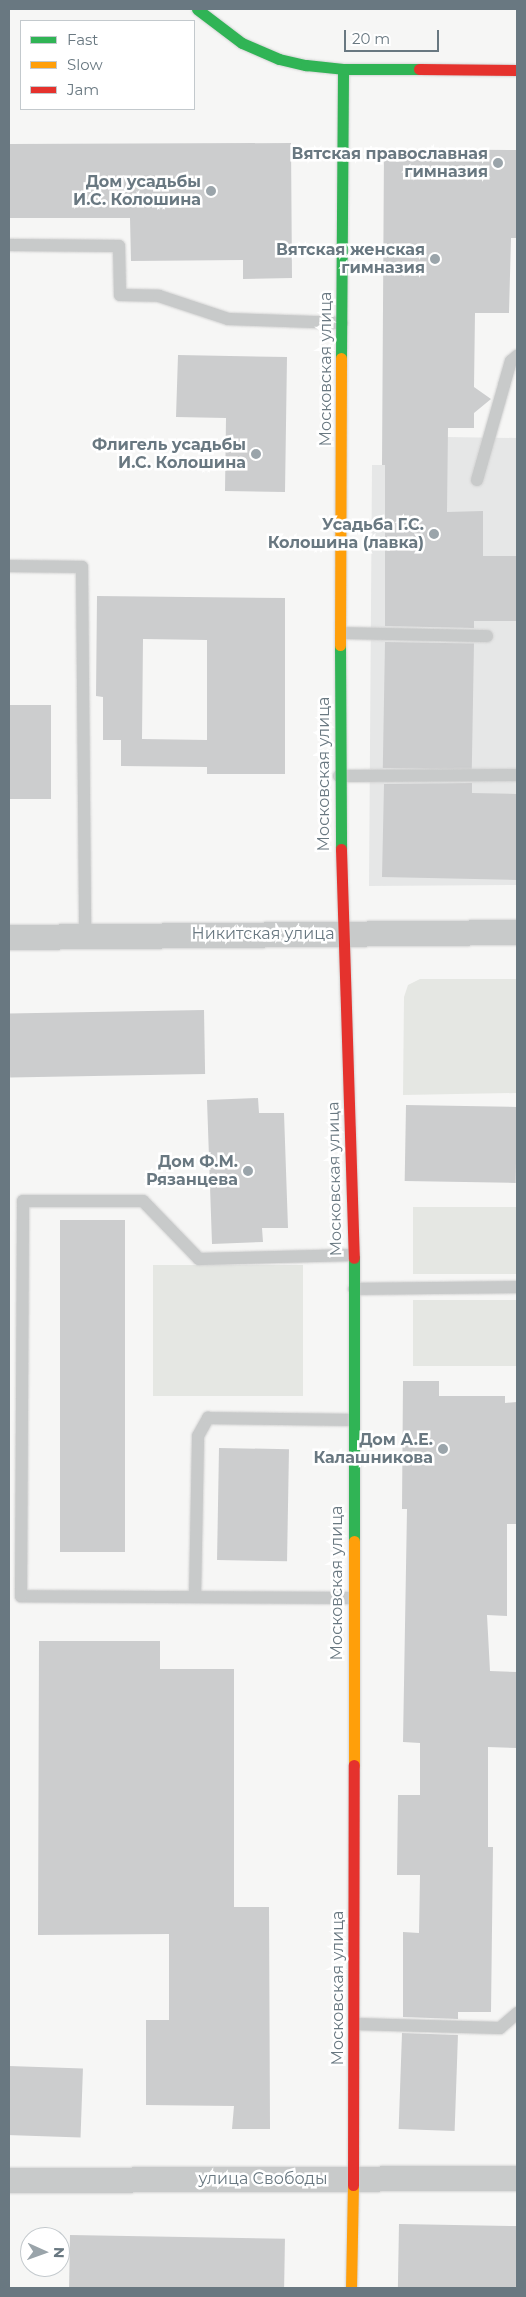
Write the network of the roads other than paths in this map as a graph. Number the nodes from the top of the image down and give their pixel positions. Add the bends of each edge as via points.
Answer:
1 (197, 9) edge
2 (343, 69) junction
3 (517, 70) edge
4 (9, 245) edge
5 (342, 323) junction
6 (517, 356) edge
7 (477, 480) dead end
8 (9, 566) edge
9 (340, 633) junction
10 (488, 636) dead end
11 (517, 775) edge
12 (339, 776) junction
13 (517, 932) edge
14 (344, 934) junction
15 (85, 936) junction
16 (9, 937) edge
17 (354, 1255) junction
18 (517, 1287) edge
19 (354, 1290) junction
20 (353, 1420) junction
21 (195, 1596) junction
22 (352, 1598) junction
23 (517, 2013) edge
24 (354, 2024) junction
25 (517, 2178) edge
26 (353, 2179) junction
27 (9, 2180) edge
28 (351, 2288) edge

1 - 2 street via 258,51 306,65
2 - 3 street
2 - 5 street, Московская улица
4 - 5 lane via 119,246 120,295 160,296 228,319
5 - 9 street, Московская улица
6 - 7 lane via 506,377
8 - 15 lane via 82,567
9 - 10 lane
9 - 12 street, Московская улица
11 - 12 lane
12 - 14 street, Московская улица
13 - 14 street, Никитская улица
14 - 15 street, Никитская улица
14 - 17 street, Московская улица
15 - 16 street, Никитская улица
17 - 19 street, Московская улица
17 - 21 lane via 199,1259 143,1202 23,1201 21,1596
18 - 19 lane
19 - 20 street, Московская улица
20 - 21 lane via 208,1418 198,1436
20 - 22 street, Московская улица
21 - 22 lane
22 - 24 street, Московская улица
23 - 24 lane via 500,2028
24 - 26 street, Московская улица
25 - 26 street, улица Свободы
26 - 27 street, улица Свободы
26 - 28 street, Московская улица

